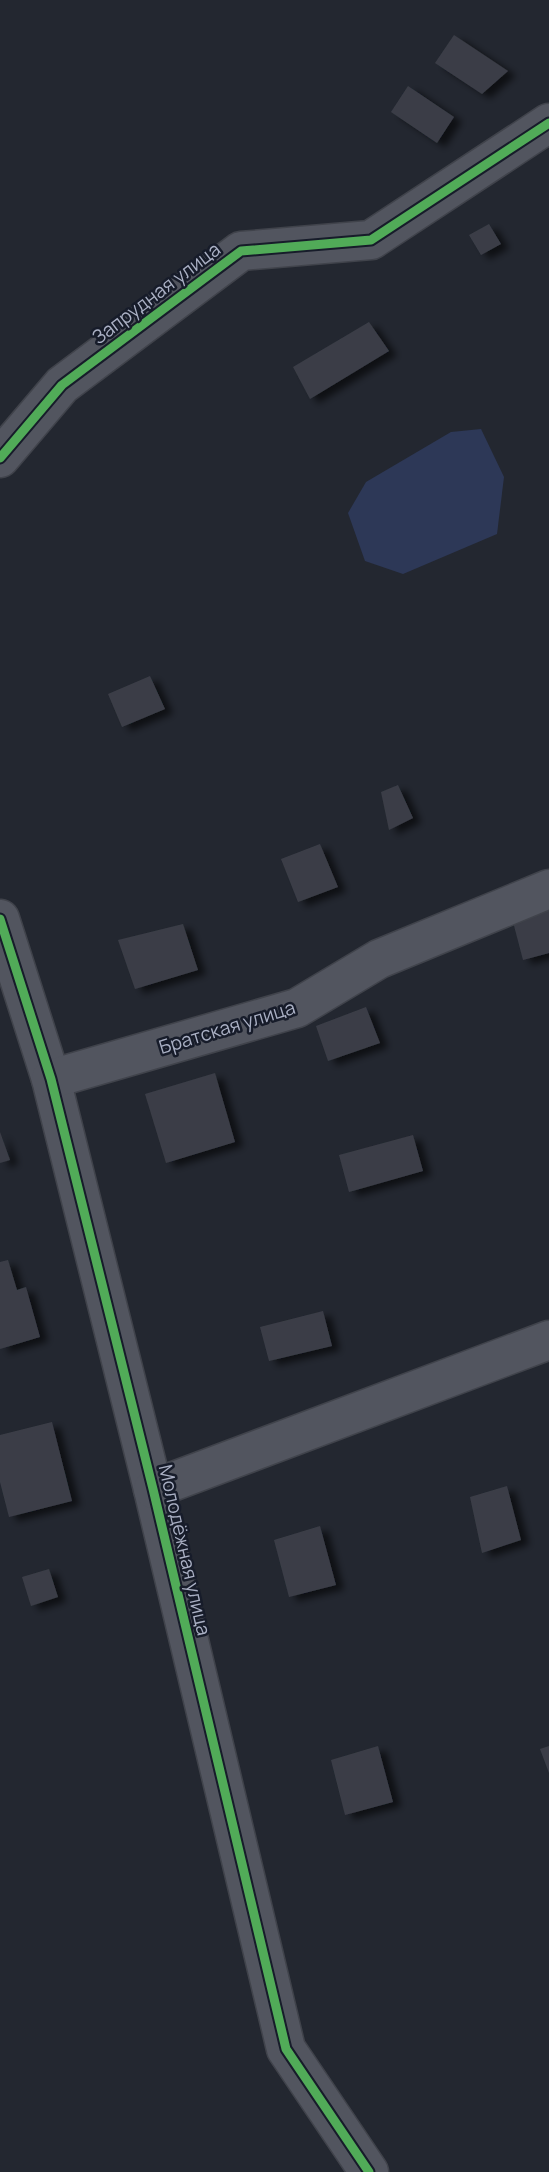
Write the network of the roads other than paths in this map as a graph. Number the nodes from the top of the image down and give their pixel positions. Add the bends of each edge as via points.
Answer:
1 (549, 123) edge
2 (0, 458) edge
3 (549, 889) edge
4 (0, 919) edge
5 (17, 1029) edge
6 (51, 1079) junction
7 (549, 1340) edge
8 (153, 1489) junction
9 (369, 2172) edge

1 - 2 street, Запрудная улица via 370,240 241,251 62,385
3 - 6 street, Братская улица via 379,960 297,1007
4 - 5 street, Молодёжная улица
5 - 6 street, Молодёжная улица
6 - 8 street, Молодёжная улица
7 - 8 street
8 - 9 street, Молодёжная улица via 286,2049

